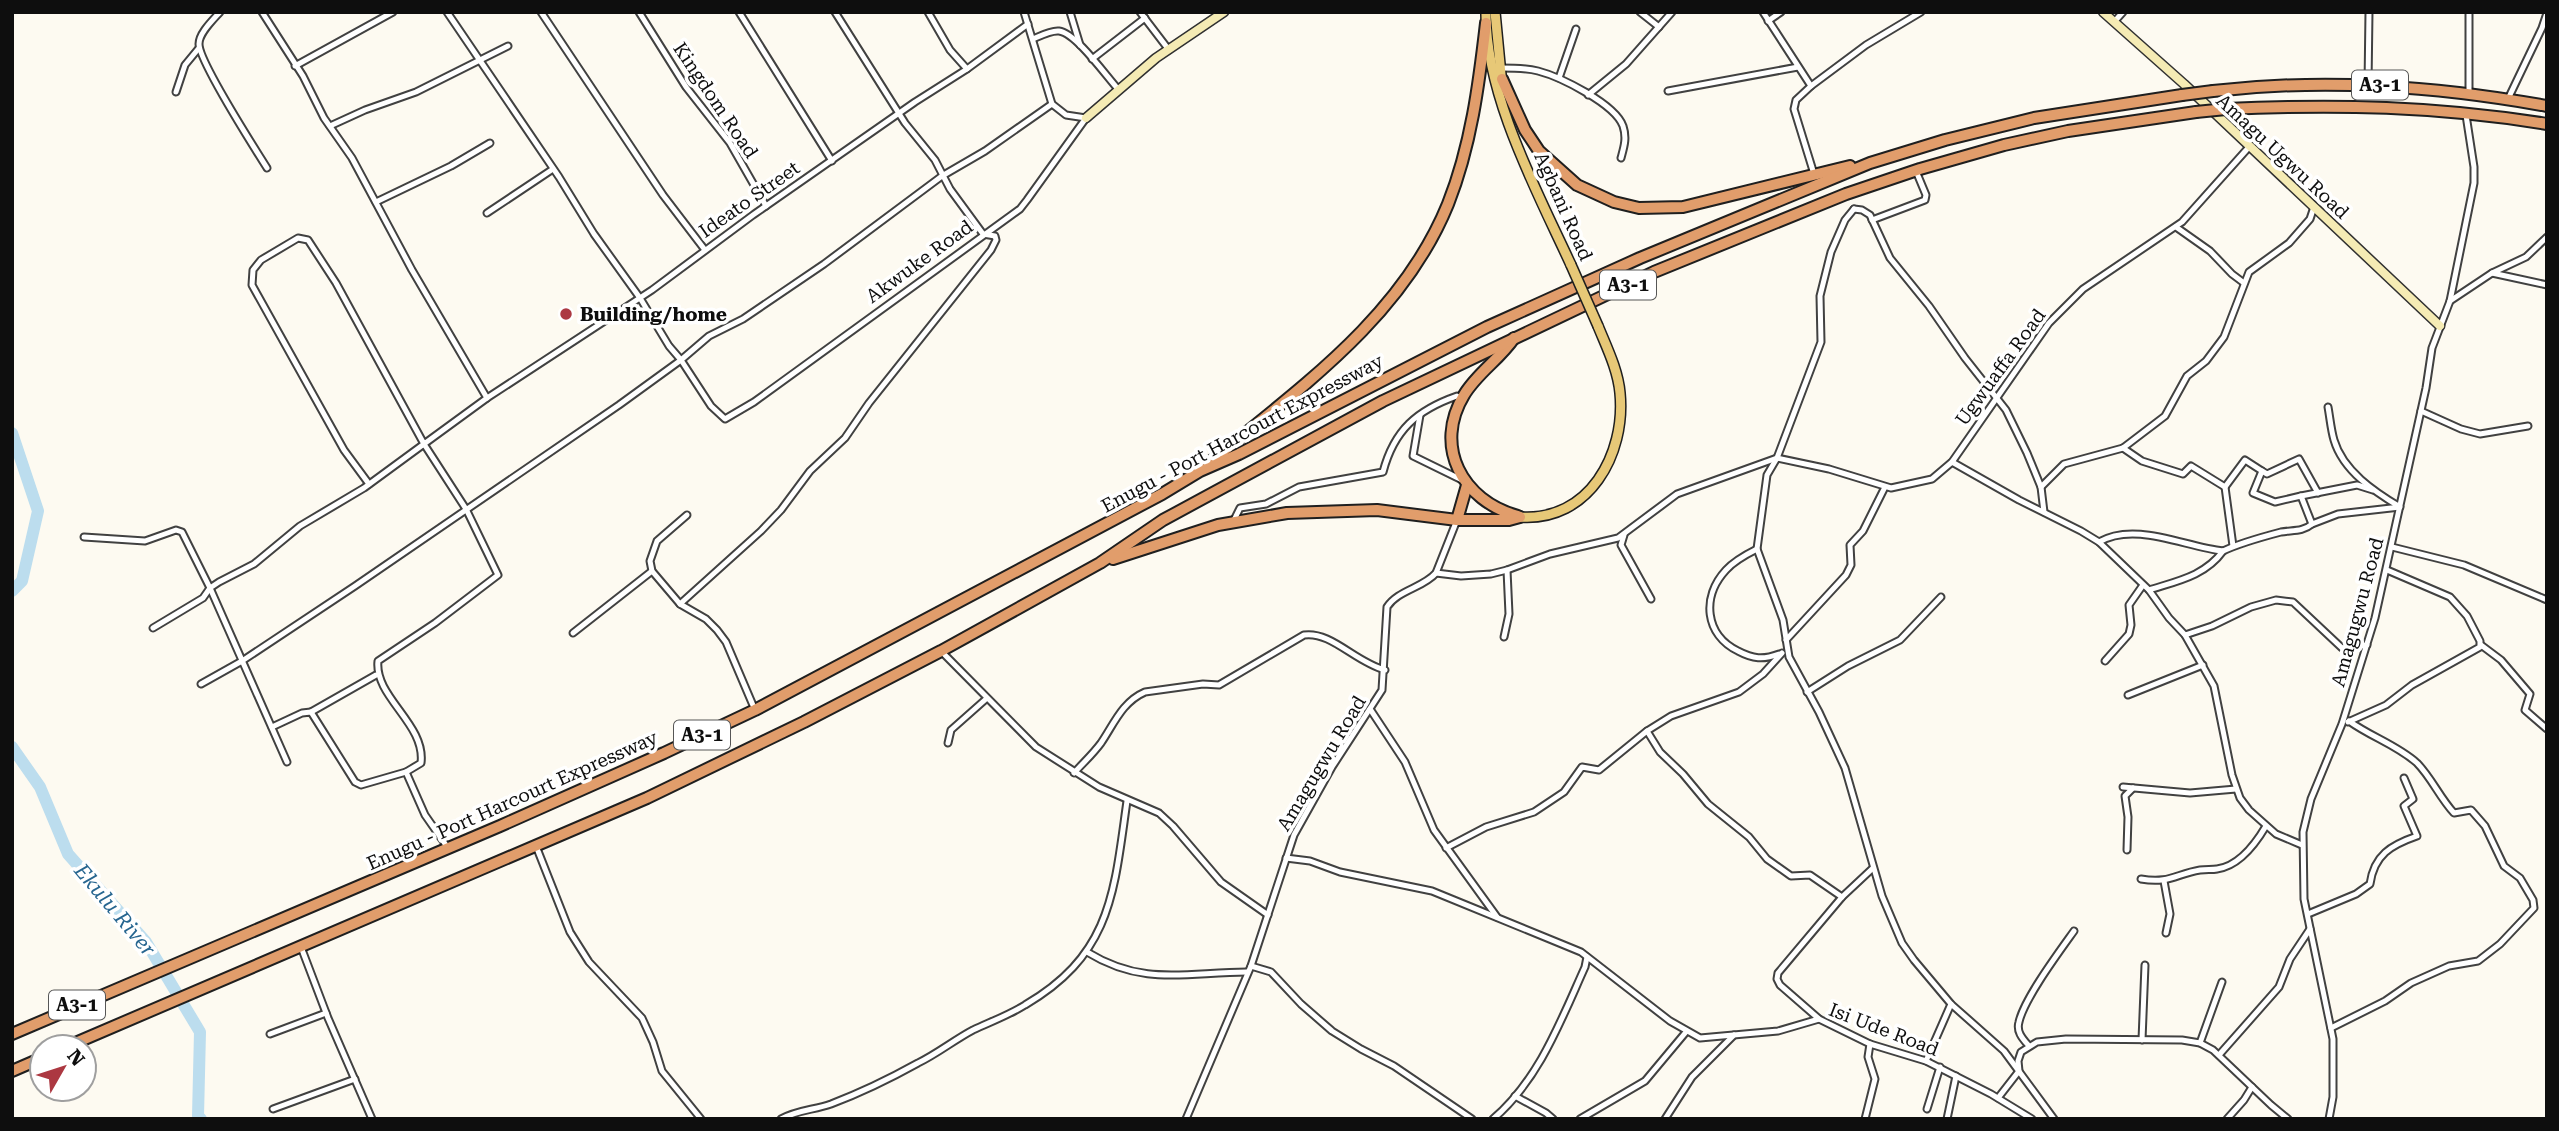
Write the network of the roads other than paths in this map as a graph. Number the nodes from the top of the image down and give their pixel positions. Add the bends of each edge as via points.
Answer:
1 (219, 12) edge
2 (262, 12) edge
3 (393, 12) edge
4 (447, 12) edge
5 (639, 12) edge
6 (739, 12) edge
7 (835, 12) edge
8 (928, 12) edge
9 (1024, 12) edge
10 (1070, 12) edge
11 (1495, 12) edge
12 (1640, 12) edge
13 (1672, 12) edge
14 (1763, 12) edge
15 (1781, 12) edge
16 (1921, 12) edge
17 (2103, 12) edge
18 (2123, 12) edge
19 (2369, 12) edge
20 (2469, 12) edge
21 (542, 13) edge
22 (2547, 13) edge
23 (1219, 14) edge
24 (1143, 15) edge
25 (1486, 18) edge
26 (1768, 20) junction
27 (2114, 22) junction
28 (1028, 24) junction
29 (1659, 27) junction
30 (1576, 29) dead end
31 (1032, 39) junction
32 (1080, 45) junction
33 (508, 46) dead end
34 (199, 48) junction
35 (1169, 50) junction
36 (1092, 59) junction
37 (478, 61) junction
38 (295, 66) junction
39 (1798, 67) junction
40 (967, 69) junction
41 (1501, 74) junction
42 (1559, 79) junction
43 (2368, 85) junction
44 (1811, 86) junction
45 (1118, 89) junction
46 (1668, 91) dead end
47 (176, 92) dead end
48 (2469, 92) junction
49 (1588, 95) junction
50 (1501, 97) junction
51 (2508, 99) junction
52 (1052, 104) junction
53 (2547, 106) edge
54 (2466, 112) junction
55 (900, 113) junction
56 (1086, 118) junction
57 (2547, 124) edge
58 (330, 126) junction
59 (490, 143) dead end
60 (2249, 147) junction
61 (1621, 158) dead end
62 (832, 161) junction
63 (1870, 163) junction
64 (267, 168) dead end
65 (553, 169) junction
66 (1916, 171) junction
67 (1815, 175) junction
68 (942, 176) junction
69 (1846, 194) junction
70 (376, 202) junction
71 (766, 206) junction
72 (2314, 207) junction
73 (1854, 209) junction
74 (486, 213) dead end
75 (1872, 220) junction
76 (2176, 227) junction
77 (983, 234) junction
78 (2547, 237) edge
79 (705, 250) junction
80 (2492, 273) junction
81 (2245, 283) junction
82 (2547, 285) edge
83 (640, 298) junction
84 (2450, 301) junction
85 (2440, 326) junction
86 (1515, 337) junction
87 (681, 360) junction
88 (1457, 396) dead end
89 (1996, 397) junction
90 (487, 398) junction
91 (2328, 407) dead end
92 (2421, 411) junction
93 (1420, 415) junction
94 (2528, 426) dead end
95 (424, 444) junction
96 (2123, 448) junction
97 (1777, 458) junction
98 (1952, 462) junction
99 (1200, 471) junction
100 (2262, 471) junction
101 (1466, 483) junction
102 (369, 484) junction
103 (1885, 487) junction
104 (2040, 487) junction
105 (2225, 487) junction
106 (2375, 491) junction
107 (2318, 493) junction
108 (2301, 496) junction
109 (2400, 507) junction
110 (466, 509) junction
111 (2044, 512) junction
112 (687, 515) dead end
113 (1520, 517) junction
114 (1457, 520) junction
115 (1233, 522) junction
116 (2312, 524) junction
117 (1624, 536) junction
118 (84, 537) dead end
119 (2099, 542) junction
120 (2233, 546) junction
121 (2392, 547) junction
122 (1757, 549) junction
123 (2223, 551) junction
124 (1100, 563) junction
125 (1507, 570) junction
126 (2387, 570) junction
127 (652, 571) junction
128 (1436, 573) junction
129 (2143, 585) junction
130 (210, 588) junction
131 (2149, 590) junction
132 (1941, 597) dead end
133 (1651, 599) dead end
134 (2547, 600) edge
135 (680, 604) junction
136 (152, 628) dead end
137 (573, 633) dead end
138 (2185, 635) junction
139 (1504, 638) dead end
140 (1786, 640) junction
141 (2367, 645) junction
142 (2481, 645) junction
143 (942, 651) junction
144 (1785, 652) junction
145 (242, 661) junction
146 (2105, 661) dead end
147 (2203, 664) junction
148 (1385, 670) junction
149 (376, 675) junction
150 (201, 684) dead end
151 (1807, 692) junction
152 (2128, 695) dead end
153 (986, 699) junction
154 (1370, 709) junction
155 (755, 710) junction
156 (310, 712) junction
157 (2350, 721) junction
158 (2342, 724) junction
159 (272, 727) junction
160 (2547, 729) edge
161 (1647, 732) junction
162 (948, 743) dead end
163 (287, 762) dead end
164 (406, 772) junction
165 (1074, 773) junction
166 (2404, 778) dead end
167 (2123, 787) dead end
168 (2133, 788) junction
169 (2236, 789) junction
170 (1127, 801) junction
171 (2266, 826) junction
172 (2302, 845) junction
173 (537, 846) junction
174 (448, 848) junction
175 (1446, 848) junction
176 (2127, 850) dead end
177 (1286, 858) junction
178 (1873, 868) junction
179 (2141, 879) dead end
180 (2164, 881) junction
181 (1842, 897) junction
182 (2308, 914) junction
183 (1268, 915) junction
184 (1500, 920) junction
185 (2310, 929) junction
186 (2074, 931) dead end
187 (2166, 933) dead end
188 (301, 947) junction
189 (1087, 952) junction
190 (1587, 957) junction
191 (2145, 965) dead end
192 (1251, 966) junction
193 (1248, 972) junction
194 (2222, 982) dead end
195 (1951, 1004) junction
196 (326, 1013) junction
197 (1819, 1019) junction
198 (2331, 1028) junction
199 (1686, 1032) junction
200 (98, 1033) edge
201 (12, 1034) edge
202 (270, 1034) dead end
203 (1734, 1035) junction
204 (2141, 1040) junction
205 (2200, 1043) junction
206 (1870, 1044) junction
207 (2029, 1046) junction
208 (2004, 1051) junction
209 (2021, 1052) junction
210 (2219, 1055) junction
211 (1926, 1060) junction
212 (1940, 1067) junction
213 (2019, 1071) junction
214 (1956, 1076) junction
215 (355, 1079) junction
216 (2252, 1087) junction
217 (1515, 1096) junction
218 (1998, 1098) junction
219 (273, 1109) dead end
220 (1927, 1109) dead end
221 (2016, 1109) junction
222 (372, 1119) edge
223 (701, 1119) edge
224 (780, 1119) edge
225 (1186, 1119) edge
226 (1472, 1119) edge
227 (1493, 1119) edge
228 (1553, 1119) edge
229 (1580, 1119) edge
230 (1665, 1119) edge
231 (1865, 1119) edge
232 (1947, 1119) edge
233 (2013, 1119) edge
234 (2032, 1119) edge
235 (2054, 1119) edge
236 (2227, 1119) edge
237 (2288, 1119) edge
238 (2329, 1119) edge

1 - 34 street via 201,36
2 - 38 street
3 - 38 street
4 - 37 street, Akwuke Road
5 - 71 street, Kingdom Road via 685,87 730,143
6 - 62 street
7 - 55 street
8 - 40 street
9 - 28 street
10 - 32 street
11 - 41 main road, Agbani Road
12 - 29 street
13 - 29 street
14 - 26 street
15 - 26 street
16 - 44 street
17 - 27 street, Amagu Ugwu Road
18 - 27 street
19 - 43 street
20 - 48 street
21 - 79 street
22 - 51 street
23 - 35 street, Akwuke Road
24 - 35 street
24 - 36 street
25 - 50 main road, Agbani Road via 1492,69
25 - 99 highway via 1475,107 1461,166 1448,204 1417,264 1370,324 1332,362
26 - 39 street
27 - 60 street, Amagu Ugwu Road
28 - 31 street
28 - 40 street, Ideato Street
29 - 49 street via 1626,64
30 - 42 street
31 - 32 street via 1060,31
31 - 52 street
32 - 36 street
33 - 37 street
34 - 47 street via 185,65
34 - 64 street
35 - 45 street, Akwuke Road
36 - 45 street
37 - 58 street
37 - 65 street, Akwuke Road
38 - 58 street
39 - 44 street
39 - 46 street
40 - 55 street, Ideato Street
41 - 42 street via 1527,69
41 - 50 main road, Agbani Road
41 - 67 highway via 1539,151 1577,185 1614,202 1639,208 1683,207
42 - 49 street
43 - 48 highway, Enugu - Port Harcourt Expressway / A3-1
43 - 63 highway, Enugu - Port Harcourt Expressway / A3-1, bridge via 2279,85 2182,94 2034,118
44 - 67 street via 1794,108
45 - 56 street, Akwuke Road
48 - 51 highway, Enugu - Port Harcourt Expressway / A3-1
49 - 61 street via 1620,121 1626,142
50 - 113 main road, Agbani Road, bridge via 1535,187 1611,356 1620,390 1620,428 1602,474 1566,510
51 - 53 highway, Enugu - Port Harcourt Expressway / A3-1
52 - 56 street via 1066,115
52 - 68 street
54 - 57 highway, Enugu - Port Harcourt Expressway / A3-1
54 - 66 highway, Enugu - Port Harcourt Expressway / A3-1, bridge via 2354,106 2196,112 2068,131
54 - 84 street, Amagugwu Road via 2474,183
55 - 62 street, Ideato Street
55 - 68 street
56 - 77 street, Akwuke Road via 1020,208
58 - 70 street
59 - 70 street
60 - 72 street, Amagu Ugwu Road
60 - 76 street, Ugwuaffa Road
62 - 71 street, Ideato Street
63 - 67 highway
63 - 99 highway, Enugu - Port Harcourt Expressway / A3-1 via 1487,327
65 - 74 street
65 - 83 street, Akwuke Road
66 - 69 highway, Enugu - Port Harcourt Expressway / A3-1
66 - 75 street via 1925,200
68 - 77 street
68 - 87 street via 737,324 709,335
69 - 73 street
69 - 86 highway, Enugu - Port Harcourt Expressway / A3-1 via 1654,272
70 - 90 street
71 - 79 street, Ideato Street
72 - 81 street via 2290,243 2249,272
72 - 85 street, Amagu Ugwu Road
73 - 75 street via 1862,209
73 - 97 street via 1844,220 1831,253 1820,296 1821,342
75 - 89 street via 1890,258
76 - 81 street
76 - 89 street, Ugwuaffa Road via 2076,296 2049,323
77 - 87 street, Akwuke Road via 754,402 724,419
77 - 135 street via 995,236 995,244 845,438 810,471 761,531
78 - 80 street via 2526,257
79 - 83 street, Ideato Street
80 - 82 street
80 - 84 street
81 - 96 street via 2219,345 2187,376 2165,416
83 - 87 street, Akwuke Road
83 - 90 street, Ideato Street
84 - 85 street, Amagugwu Road
85 - 92 street, Amagugwu Road
86 - 101 highway via 1457,408 1452,444
86 - 124 highway, Enugu - Port Harcourt Expressway / A3-1 via 1324,432 1163,520
87 - 110 street
88 - 93 street
89 - 98 street, Ugwuaffa Road
89 - 104 street via 2011,418
90 - 95 street, Ideato Street
91 - 106 street via 2340,455
92 - 94 street via 2480,434
92 - 109 street, Amagugwu Road
93 - 101 street via 1412,456
93 - 115 street via 1400,432 1383,472 1299,487 1266,504 1240,508
95 - 102 street, Ideato Street
95 - 102 street via 308,240 298,238 261,260 253,270 252,285 344,450
95 - 110 street
96 - 104 street via 2064,464
96 - 105 street via 2142,461 2183,474 2191,466
97 - 103 street, Ugwuaffa Road
97 - 117 street via 1677,494
97 - 122 street via 1767,475
98 - 103 street, Ugwuaffa Road via 1925,481
98 - 111 street
99 - 155 highway, Enugu - Port Harcourt Expressway / A3-1
100 - 105 street via 2245,460
100 - 107 street via 2267,474 2299,459
100 - 108 street via 2253,493 2275,502
101 - 113 highway via 1497,509
101 - 114 highway
102 - 130 street, Ideato Street via 300,526 254,564
103 - 140 street via 1863,531 1850,545 1851,565 1846,575
104 - 111 street
105 - 120 street
106 - 107 street via 2357,485
106 - 109 street
107 - 108 street
108 - 116 street
109 - 116 street via 2338,514
109 - 121 street, Amagugwu Road
110 - 145 street
110 - 149 street via 498,575 378,661
111 - 119 street
112 - 127 street via 657,541 650,561
113 - 114 highway
114 - 115 highway via 1335,510
114 - 128 street
115 - 124 highway
116 - 120 street
117 - 125 street
117 - 133 street via 1621,545
118 - 130 street via 145,541 182,532
119 - 123 street via 2121,535 2152,536
119 - 129 street
120 - 123 street
121 - 126 street, Amagugwu Road
121 - 134 street via 2464,565
122 - 140 street
122 - 144 street via 1739,558 1721,576 1710,602 1710,622 1722,640 1746,656 1761,659
123 - 131 street via 2200,573
124 - 143 highway, Enugu - Port Harcourt Expressway / A3-1
125 - 128 street via 1461,576
125 - 139 street via 1509,614
126 - 141 street, Amagugwu Road
126 - 142 street via 2450,597 2467,616
127 - 135 street
127 - 137 street
128 - 148 street, Amagugwu Road via 1387,607
129 - 131 street
129 - 146 street via 2129,605 2129,634
130 - 136 street, Ideato Street via 203,598
130 - 145 street
131 - 138 street
132 - 151 street via 1900,640
135 - 155 street via 706,619 726,642
138 - 141 street via 2276,600 2292,602 2342,648
138 - 147 street
140 - 144 street
141 - 158 street, Amagugwu Road
142 - 157 street via 2386,705
142 - 160 street via 2501,660 2530,694 2525,710
143 - 153 street
143 - 173 highway, Enugu - Port Harcourt Expressway / A3-1 via 659,792
144 - 151 street
144 - 161 street via 1739,692 1671,716
145 - 150 street
145 - 159 street
147 - 152 street
147 - 169 street via 2217,696
148 - 154 street, Amagugwu Road via 1382,690
148 - 165 street via 1363,662 1326,637 1304,635 1219,685 1138,695
149 - 156 street
149 - 164 street via 422,755 421,763
151 - 178 street via 1845,768
153 - 162 street via 951,730
153 - 165 street via 1026,739
154 - 175 street via 1405,762
154 - 177 street, Amagugwu Road via 1307,812
155 - 174 highway, Enugu - Port Harcourt Expressway / A3-1
156 - 159 street
156 - 164 street via 361,786
157 - 158 street
157 - 198 street via 2418,764 2454,813 2471,810 2485,826 2504,866 2520,878 2534,908 2478,961 2423,977
158 - 172 street, Amagugwu Road via 2311,799
159 - 163 street
161 - 175 street via 1599,770 1582,767 1564,792 1534,812 1486,827
161 - 181 street via 1707,804 1749,836 1767,859 1791,876 1811,875
164 - 174 street via 425,815
165 - 170 street
166 - 182 street via 2413,799 2404,806 2417,836 2393,844 2372,869 2370,884
167 - 168 street
168 - 169 street via 2190,793
168 - 176 street via 2125,796
169 - 171 street
170 - 183 street via 1166,819 1221,882
170 - 189 street via 1109,904
171 - 172 street
171 - 180 street via 2256,844 2233,863
172 - 182 street, Amagugwu Road
173 - 188 highway, Enugu - Port Harcourt Expressway / A3-1
173 - 223 street via 570,932 589,962 642,1018 662,1072
174 - 201 highway, Enugu - Port Harcourt Expressway / A3-1
175 - 184 street
177 - 183 street, Amagugwu Road
177 - 184 street via 1433,891
178 - 181 street
178 - 195 street via 1902,943
179 - 180 street
180 - 187 street via 2170,914
181 - 197 street via 1777,979
182 - 185 street, Amagugwu Road
183 - 192 street, Amagugwu Road
184 - 190 street
185 - 198 street, Amagugwu Road
185 - 210 street via 2279,987
186 - 207 street via 2018,1023
188 - 196 street
188 - 200 highway, Enugu - Port Harcourt Expressway / A3-1
189 - 193 street via 1157,977
189 - 224 street via 1064,977 1026,1005 830,1104
190 - 199 street
190 - 217 street via 1559,1025
191 - 204 street
192 - 193 street, Amagugwu Road
192 - 226 street via 1270,972 1332,1031 1404,1072
193 - 225 street, Amagugwu Road
194 - 205 street
195 - 208 street
195 - 211 street
196 - 202 street
196 - 215 street
197 - 203 street, Isi Ude Road via 1779,1031
197 - 206 street, Isi Ude Road
198 - 238 street, Amagugwu Road via 2335,1063
199 - 203 street, Isi Ude Road via 1705,1039
199 - 229 street via 1645,1081
203 - 230 street via 1692,1077
204 - 205 street
204 - 207 street via 2066,1039
205 - 210 street
206 - 211 street, Isi Ude Road
206 - 231 street via 1868,1057 1875,1079
207 - 209 street
208 - 209 street
208 - 213 street
209 - 213 street
210 - 216 street
211 - 212 street, Isi Ude Road
212 - 214 street, Isi Ude Road
212 - 220 street
213 - 218 street
213 - 235 street
214 - 218 street, Isi Ude Road
214 - 232 street
215 - 219 street
215 - 222 street
216 - 236 street
216 - 237 street
217 - 227 street
217 - 228 street
218 - 221 street, Isi Ude Road
221 - 233 street
221 - 234 street, Isi Ude Road

